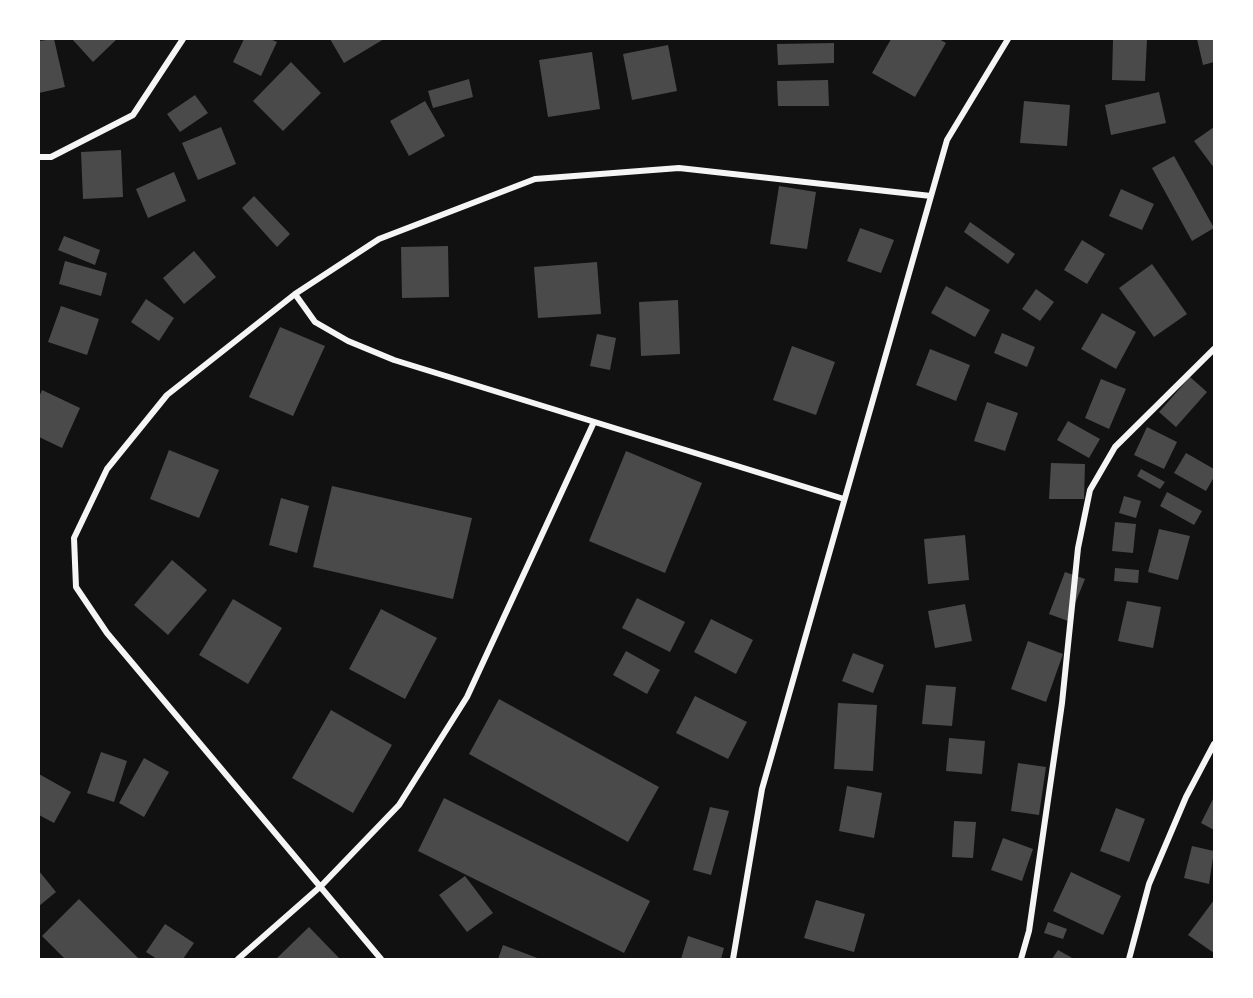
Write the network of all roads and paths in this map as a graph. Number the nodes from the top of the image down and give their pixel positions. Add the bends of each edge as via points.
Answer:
1 (183, 39) edge
2 (1008, 39) edge
3 (39, 157) edge
4 (931, 196) junction
5 (295, 294) junction
6 (1214, 349) edge
7 (594, 422) junction
8 (844, 500) junction
9 (1214, 744) edge
10 (321, 886) junction
11 (238, 959) edge
12 (381, 959) edge
13 (733, 959) edge
14 (1021, 959) edge
15 (1129, 959) edge

1 - 3 street via 133,115 51,157
2 - 4 street via 947,140
4 - 5 street via 679,168 535,179 380,239
4 - 8 street
5 - 7 street via 315,322 348,341 394,360
5 - 10 street via 167,394 106,469 74,538 76,587 107,633
6 - 14 street via 1116,447 1090,490 1078,548 1062,703 1029,931
7 - 8 street
7 - 10 street via 467,697 399,805
8 - 13 street via 762,789
9 - 15 street via 1186,797 1149,884
10 - 11 street
10 - 12 street

